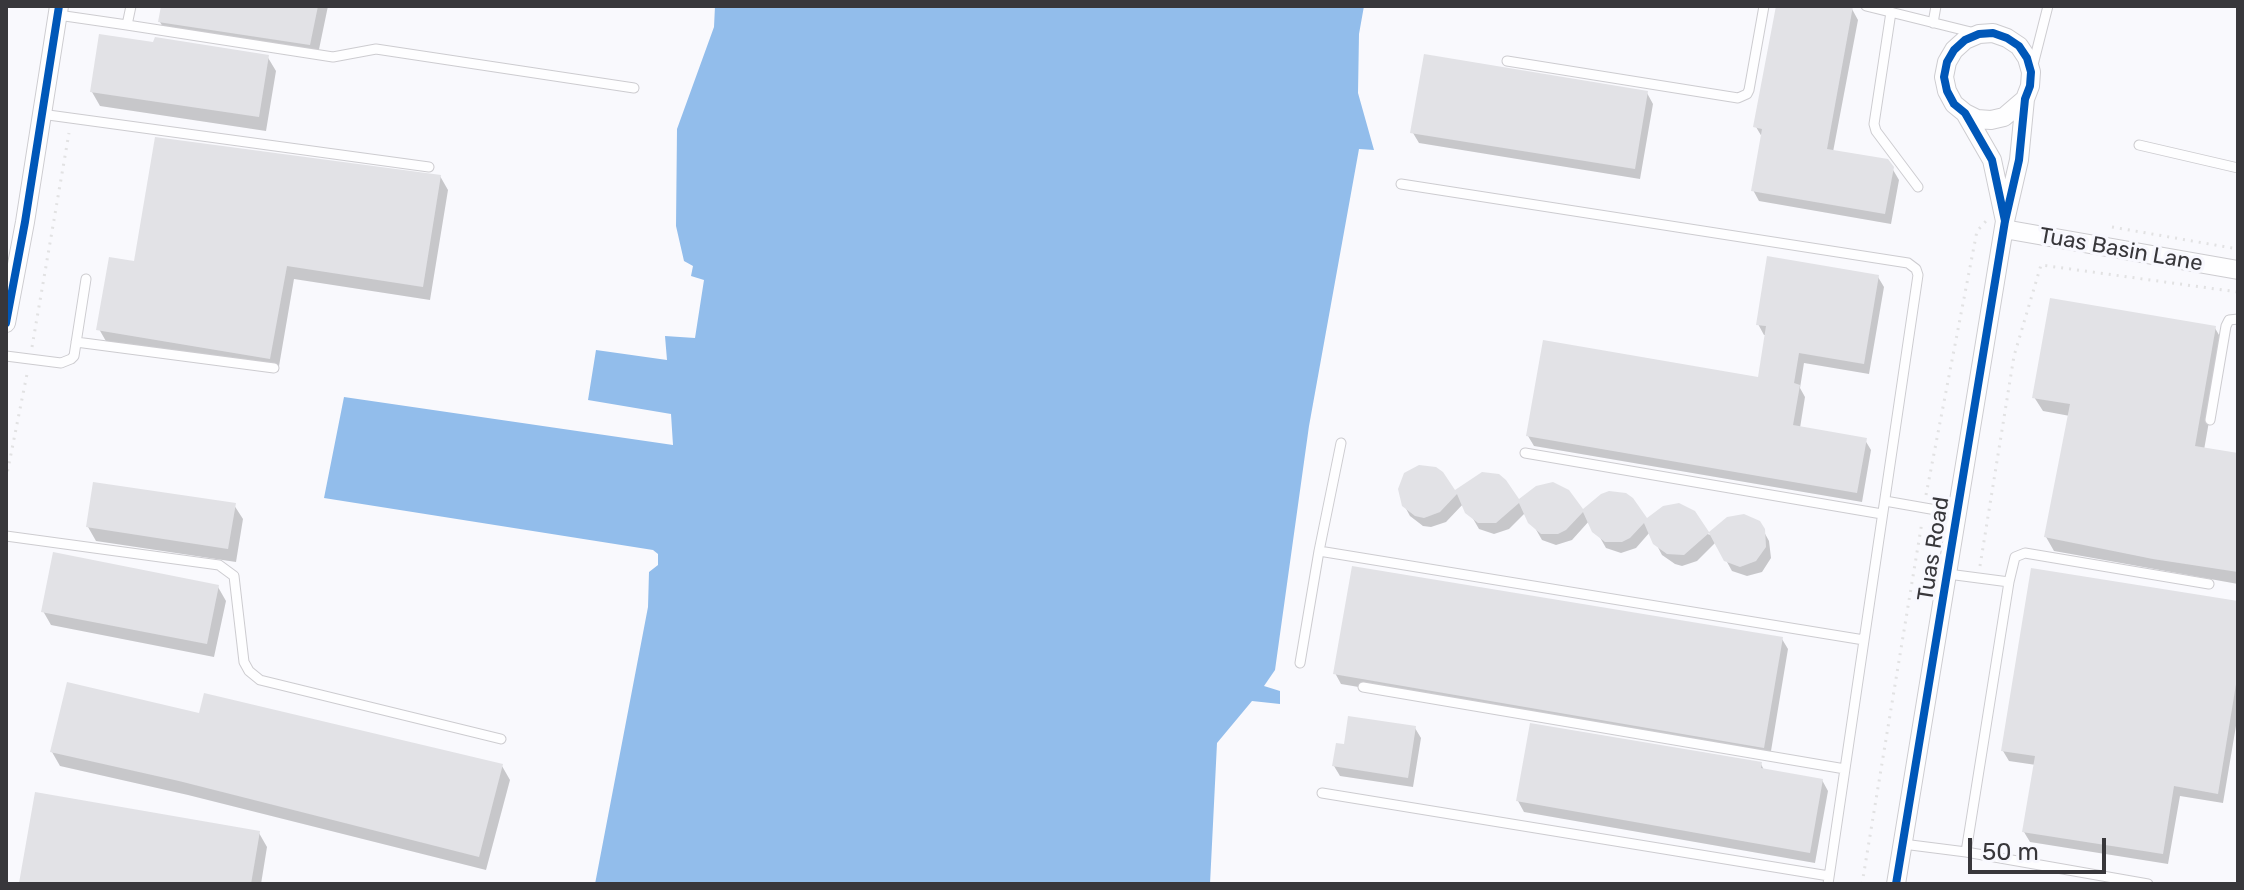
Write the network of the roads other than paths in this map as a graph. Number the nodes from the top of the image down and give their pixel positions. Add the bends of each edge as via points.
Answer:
1 (131, 6) edge
2 (1764, 6) edge
3 (1866, 6) edge
4 (1936, 6) edge
5 (2048, 6) edge
6 (58, 11) edge
7 (1891, 12) junction
8 (1933, 23) junction
9 (127, 25) junction
10 (1979, 34) junction
11 (1507, 61) dead end
12 (2031, 72) junction
13 (634, 88) dead end
14 (2025, 99) junction
15 (1965, 113) junction
16 (41, 114) junction
17 (2139, 145) dead end
18 (429, 167) dead end
19 (2238, 168) edge
20 (1401, 184) dead end
21 (1918, 187) dead end
22 (2004, 220) junction
23 (2238, 270) edge
24 (86, 279) dead end
25 (2238, 319) edge
26 (6, 323) edge
27 (76, 342) junction
28 (6, 356) edge
29 (274, 368) dead end
30 (2210, 420) dead end
31 (1341, 443) dead end
32 (1525, 453) dead end
33 (1885, 501) junction
34 (1882, 514) junction
35 (1959, 514) junction
36 (6, 536) edge
37 (1319, 551) junction
38 (1948, 574) junction
39 (2009, 582) junction
40 (2209, 584) dead end
41 (1864, 640) junction
42 (1300, 663) dead end
43 (1363, 687) dead end
44 (501, 739) dead end
45 (1845, 769) junction
46 (1322, 793) dead end
47 (1903, 844) junction
48 (1966, 852) junction
49 (1829, 880) edge
50 (1896, 884) edge
51 (2148, 884) edge

1 - 9 lane
2 - 11 lane via 1749,90 1743,97
3 - 7 lane
4 - 8 lane
5 - 12 lane
6 - 9 lane
6 - 16 street
7 - 8 lane
7 - 21 lane via 1874,124
8 - 10 lane
9 - 13 lane via 333,57 376,49
10 - 12 street via 1993,33 2019,46
10 - 15 street, Tuas Road via 1954,50 1944,77 1954,104
12 - 14 street, Tuas Road
14 - 15 street via 2004,117 1977,119
14 - 22 street, Tuas Road via 2019,160
15 - 22 street, Tuas Road via 1992,160
16 - 18 lane
16 - 26 street
17 - 19 lane
20 - 33 lane via 1912,265 1918,275
22 - 23 street, Tuas Basin Lane
22 - 35 street, Tuas Road
24 - 27 lane
25 - 30 lane via 2226,326
27 - 28 lane via 74,356 66,362
27 - 29 lane
31 - 37 lane
32 - 34 lane
33 - 34 lane
33 - 35 lane
34 - 41 lane
35 - 38 street, Tuas Road
36 - 44 lane via 219,565 234,576 244,662 260,680
37 - 41 lane
37 - 42 lane
38 - 39 lane
38 - 47 street, Tuas Road
39 - 40 lane via 2012,561 2025,553
39 - 48 lane
41 - 45 lane
43 - 45 lane
45 - 49 lane
46 - 49 lane
47 - 48 lane
47 - 50 street, Tuas Road
48 - 51 lane

